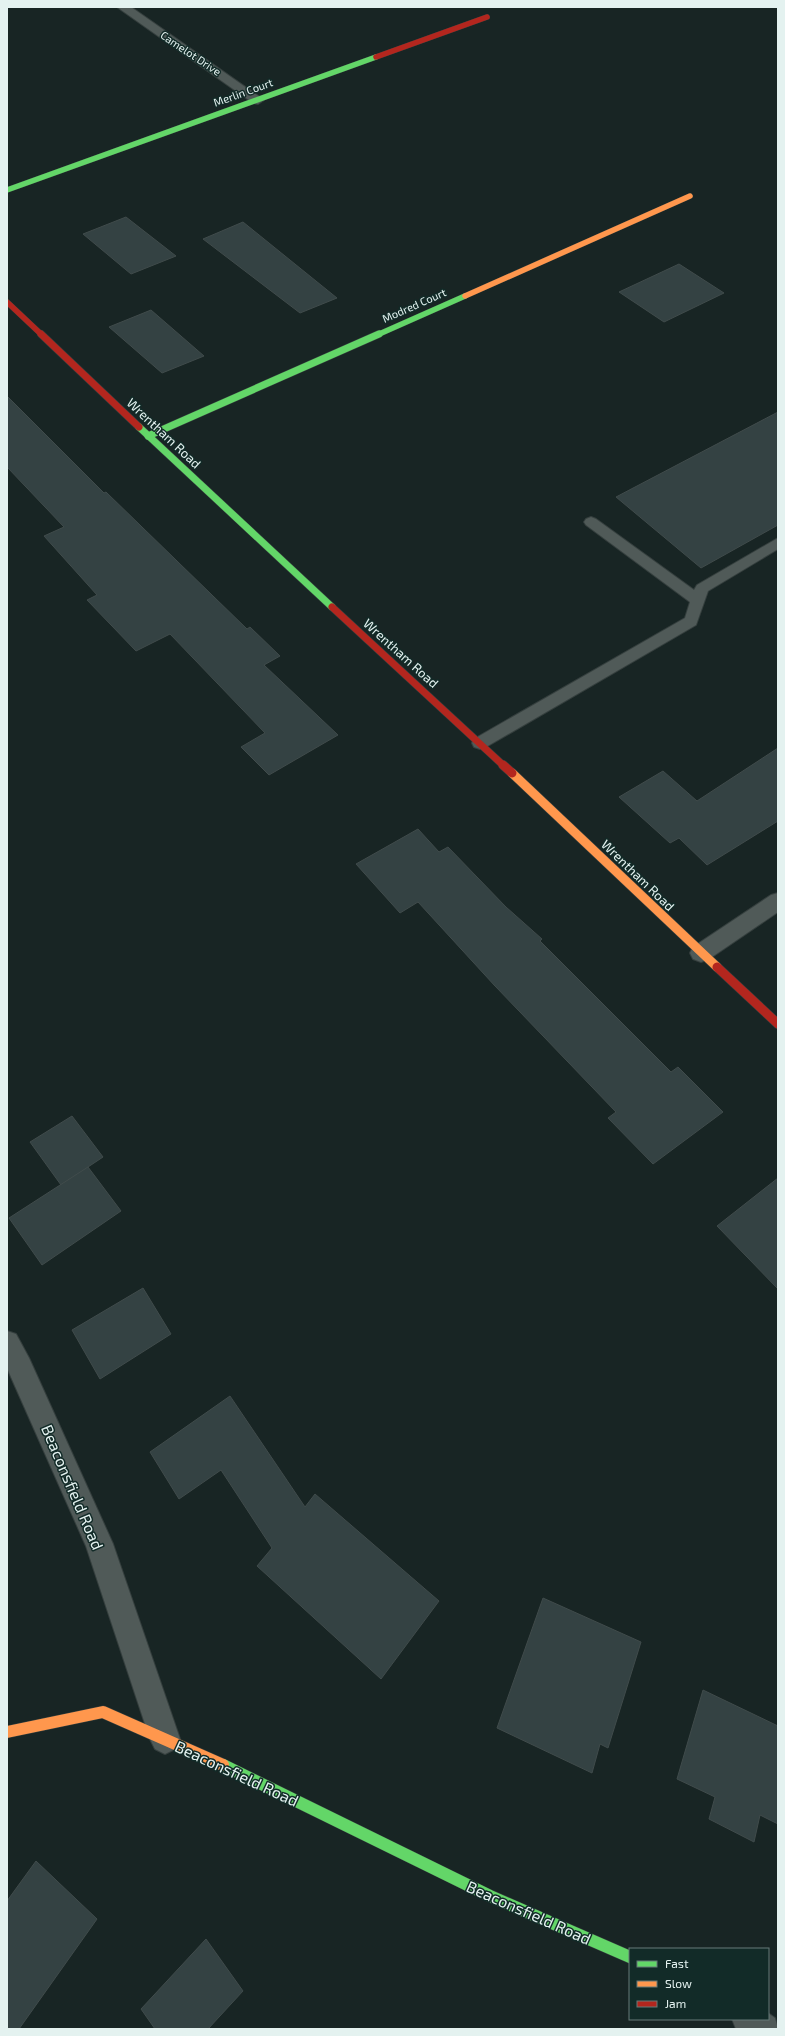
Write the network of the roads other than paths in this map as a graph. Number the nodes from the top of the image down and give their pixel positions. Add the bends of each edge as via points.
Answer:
1 (123, 7) edge
2 (487, 17) dead end
3 (258, 100) junction
4 (7, 190) edge
5 (690, 196) dead end
6 (7, 302) edge
7 (148, 436) junction
8 (591, 522) dead end
9 (778, 543) edge
10 (698, 600) junction
11 (480, 743) junction
12 (778, 901) edge
13 (701, 953) junction
14 (778, 1024) edge
15 (7, 1344) edge
16 (7, 1732) edge
17 (164, 1739) junction
18 (629, 1957) edge
19 (750, 2020) edge
20 (764, 2029) edge

1 - 3 street, Camelot Drive
2 - 3 street, Merlin Court
3 - 4 street, Merlin Court
5 - 7 street, Modred Court
6 - 7 street, Wrentham Road
7 - 11 street, Wrentham Road
8 - 10 lane
9 - 10 lane via 702,588
10 - 11 lane via 691,621
11 - 13 street, Wrentham Road
12 - 13 street
13 - 14 street, Wrentham Road
15 - 17 street, Beaconsfield Road via 20,1367 99,1544
16 - 17 street via 103,1712
17 - 18 street, Beaconsfield Road via 232,1769 490,1896
19 - 20 street

